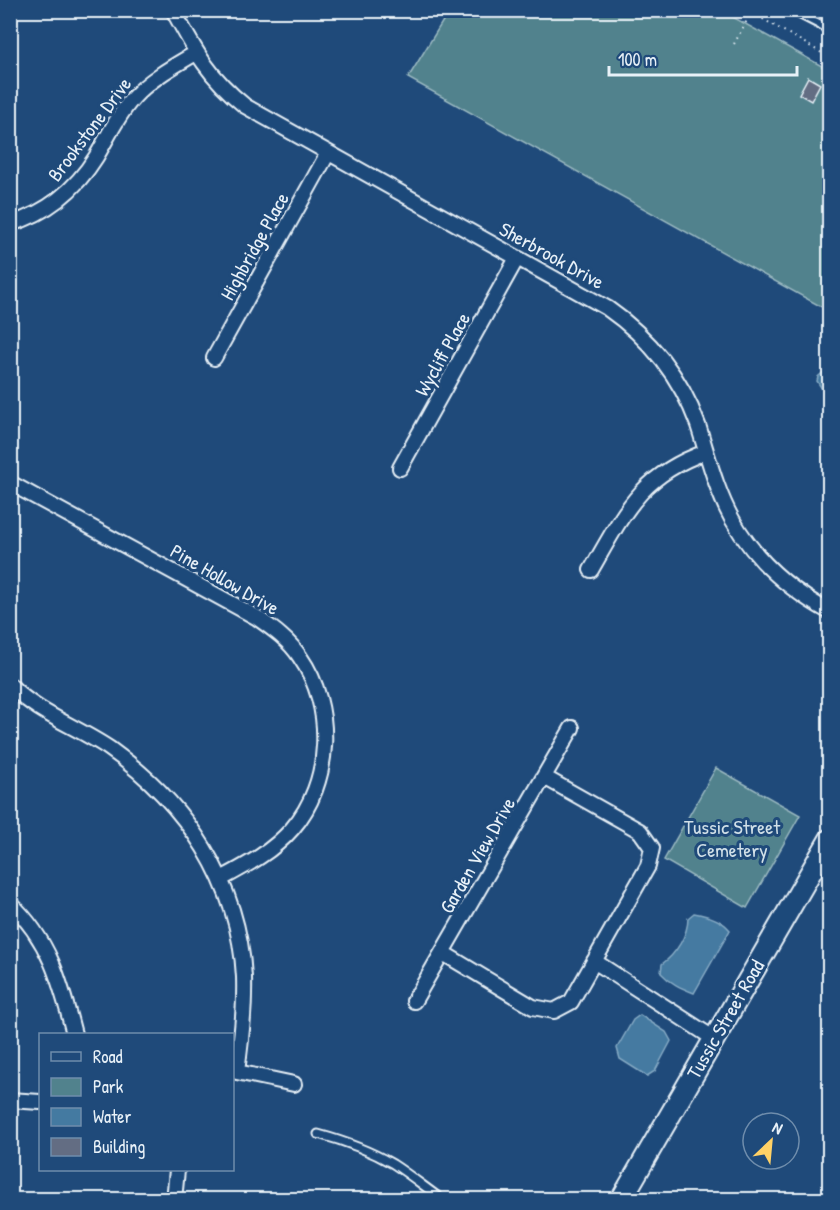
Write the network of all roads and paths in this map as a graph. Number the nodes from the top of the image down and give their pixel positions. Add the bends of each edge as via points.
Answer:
1 (173, 10) edge
2 (747, 10) edge
3 (791, 10) edge
4 (751, 13) junction
5 (830, 18) edge
6 (734, 44) dead end
7 (196, 53) junction
8 (829, 57) edge
9 (328, 153) junction
10 (10, 224) edge
11 (518, 258) junction
12 (214, 358) dead end
13 (706, 452) junction
14 (400, 468) dead end
15 (10, 483) edge
16 (591, 570) dead end
17 (830, 612) edge
18 (10, 685) edge
19 (572, 728) dead end
20 (544, 777) junction
21 (827, 850) edge
22 (221, 879) junction
23 (10, 903) edge
24 (443, 953) junction
25 (594, 962) junction
26 (414, 1001) dead end
27 (73, 1033) edge
28 (713, 1038) junction
29 (235, 1072) edge
30 (294, 1084) dead end
31 (10, 1100) edge
32 (39, 1102) edge
33 (318, 1134) dead end
34 (177, 1171) edge
35 (174, 1200) edge
36 (443, 1200) edge
37 (621, 1200) edge

1 - 7 street, Sherbrook Drive
2 - 4 path
3 - 5 lane via 824,27
4 - 6 path
4 - 8 path
7 - 9 street, Sherbrook Drive via 227,92 245,106
7 - 10 street, Brookstone Drive via 133,98 84,175 69,191 34,215
9 - 11 street, Sherbrook Drive
9 - 12 street, Highbridge Place
11 - 13 street, Sherbrook Drive via 607,308 645,338 677,379
11 - 14 street, Wycliff Place
13 - 16 street via 687,458 652,480 625,512
13 - 17 street, Sherbrook Drive via 722,498 746,541 795,592
15 - 22 street, Pine Hollow Drive via 256,617 291,644 311,676 325,734 314,795 276,846
18 - 22 street via 142,773 176,807
19 - 20 street, Garden View Drive
20 - 24 street, Garden View Drive
20 - 25 street via 640,831 652,848 648,866
21 - 28 main road, Tussic Street Road
22 - 29 street via 244,976
23 - 27 street via 46,948
24 - 25 street via 533,1007 554,1011 571,1002
24 - 26 street, Garden View Drive
25 - 28 street
28 - 37 main road, Tussic Street Road
29 - 30 street
31 - 32 street
33 - 36 lane via 375,1154
34 - 35 street

